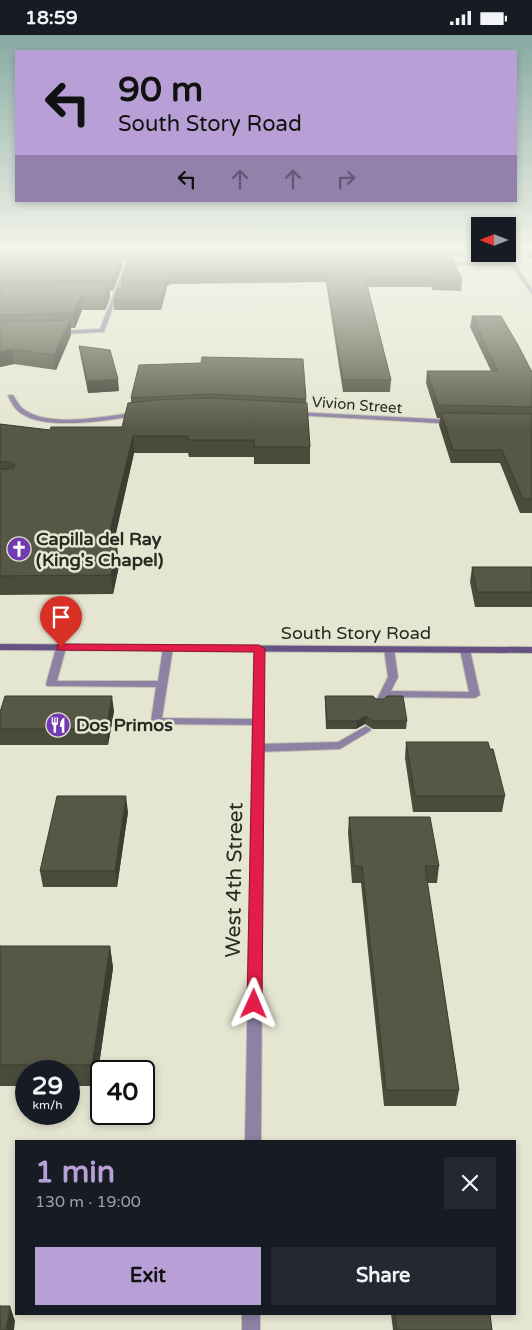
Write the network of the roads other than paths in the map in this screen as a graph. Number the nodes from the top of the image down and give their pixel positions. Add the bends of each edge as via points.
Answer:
1 (110, 309) edge
2 (50, 333) edge
3 (11, 396) dead end
4 (146, 413) edge
5 (287, 413) edge
6 (460, 423) edge
7 (0, 647) edge
8 (61, 647) junction
9 (168, 648) junction
10 (259, 649) junction
11 (390, 649) junction
12 (465, 650) junction
13 (532, 650) edge
14 (162, 684) junction
15 (384, 694) junction
16 (379, 704) edge
17 (258, 722) junction
18 (366, 729) dead end
19 (258, 748) junction
20 (253, 1140) edge
21 (251, 1315) edge
22 (250, 1330) edge

1 - 2 street via 102,331
3 - 4 street via 14,405 23,413 47,421
5 - 6 street, Vivion Street
7 - 8 main road, South Story Road
8 - 9 main road, South Story Road
8 - 14 street via 51,683
9 - 10 main road, South Story Road
9 - 14 street
10 - 11 main road, South Story Road
10 - 17 street, West 4th Street
11 - 12 main road, South Story Road
11 - 15 street via 393,677
12 - 13 main road, South Story Road
12 - 15 street via 475,695
14 - 17 street via 156,721
15 - 16 street
17 - 19 street, West 4th Street
18 - 19 street via 340,745
19 - 20 street, West 4th Street
21 - 22 street

